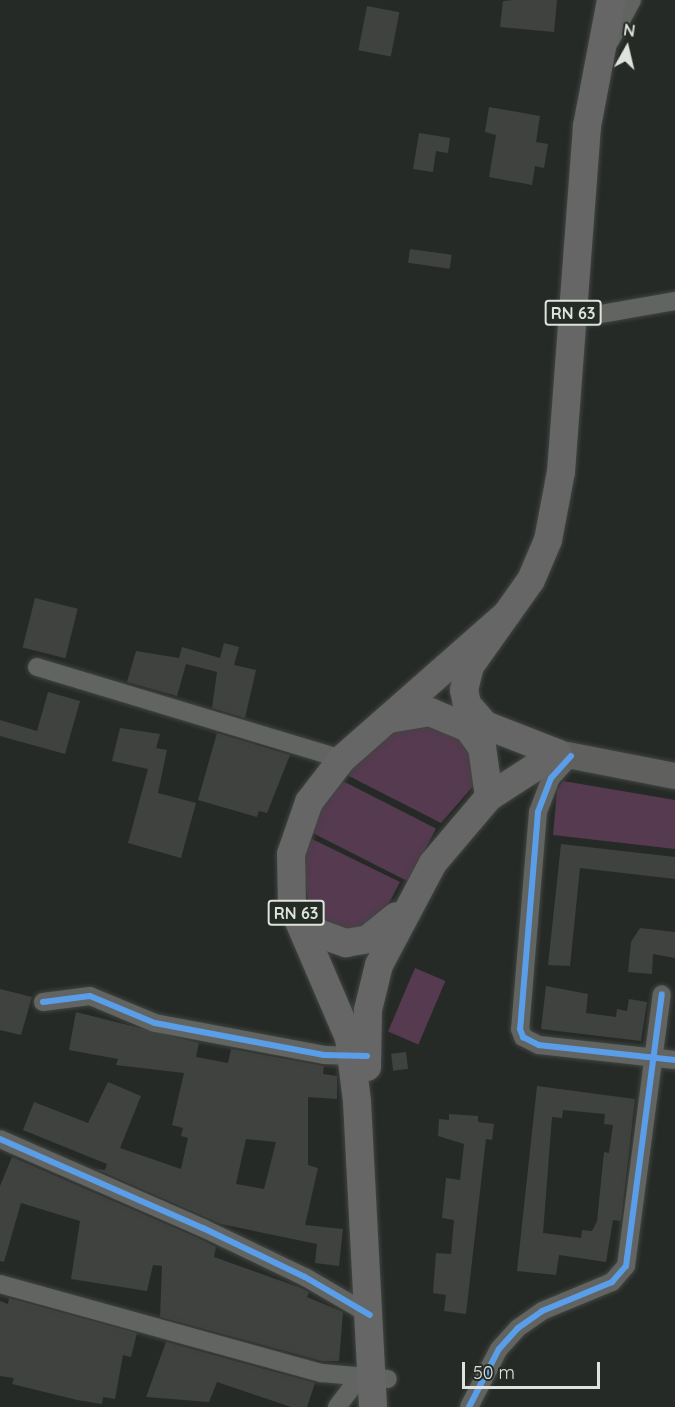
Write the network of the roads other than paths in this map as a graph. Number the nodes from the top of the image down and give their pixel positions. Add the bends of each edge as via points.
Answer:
1 (611, 0) edge
2 (632, 0) edge
3 (597, 67) junction
4 (675, 301) edge
5 (572, 319) junction
6 (506, 615) junction
7 (37, 667) dead end
8 (388, 719) junction
9 (480, 730) junction
10 (564, 755) junction
11 (342, 759) junction
12 (675, 776) edge
13 (489, 797) junction
14 (409, 904) junction
15 (292, 905) junction
16 (662, 994) dead end
17 (43, 1002) dead end
18 (359, 1056) junction
19 (653, 1058) junction
20 (675, 1060) edge
21 (0, 1139) edge
22 (0, 1284) edge
23 (370, 1315) junction
24 (373, 1378) junction
25 (337, 1407) edge
26 (373, 1407) edge
27 (391, 1407) edge
28 (469, 1407) edge

1 - 3 main road, RN 63
2 - 3 street
3 - 5 main road, RN 63 via 585,149
4 - 5 street
5 - 6 main road, RN 63 via 561,472 548,540 531,580
6 - 8 main road, RN 63
6 - 9 main road via 466,677 466,704
7 - 11 street
8 - 9 main road via 419,712 441,714
8 - 11 main road, RN 63
9 - 10 main road
9 - 13 main road
10 - 12 street
10 - 13 main road
10 - 19 street via 550,778 538,812 520,1029 523,1037 539,1046
11 - 15 main road, RN 63 via 315,792 297,825 288,881
13 - 14 main road via 460,826
14 - 15 main road via 376,934 346,943 318,933
14 - 18 main road via 387,944 372,988
15 - 18 main road, RN 63
16 - 19 street
17 - 18 street via 90,996 155,1023
18 - 23 main road, RN 63
18 - 24 main road, RN 63
19 - 20 street
19 - 28 street via 628,1259 622,1272 612,1282 542,1311 518,1328 499,1349
21 - 23 street via 203,1227 305,1277
22 - 24 street via 322,1373
23 - 24 main road, RN 63
24 - 25 street
24 - 26 main road, RN 63
24 - 27 main road, RN 63

